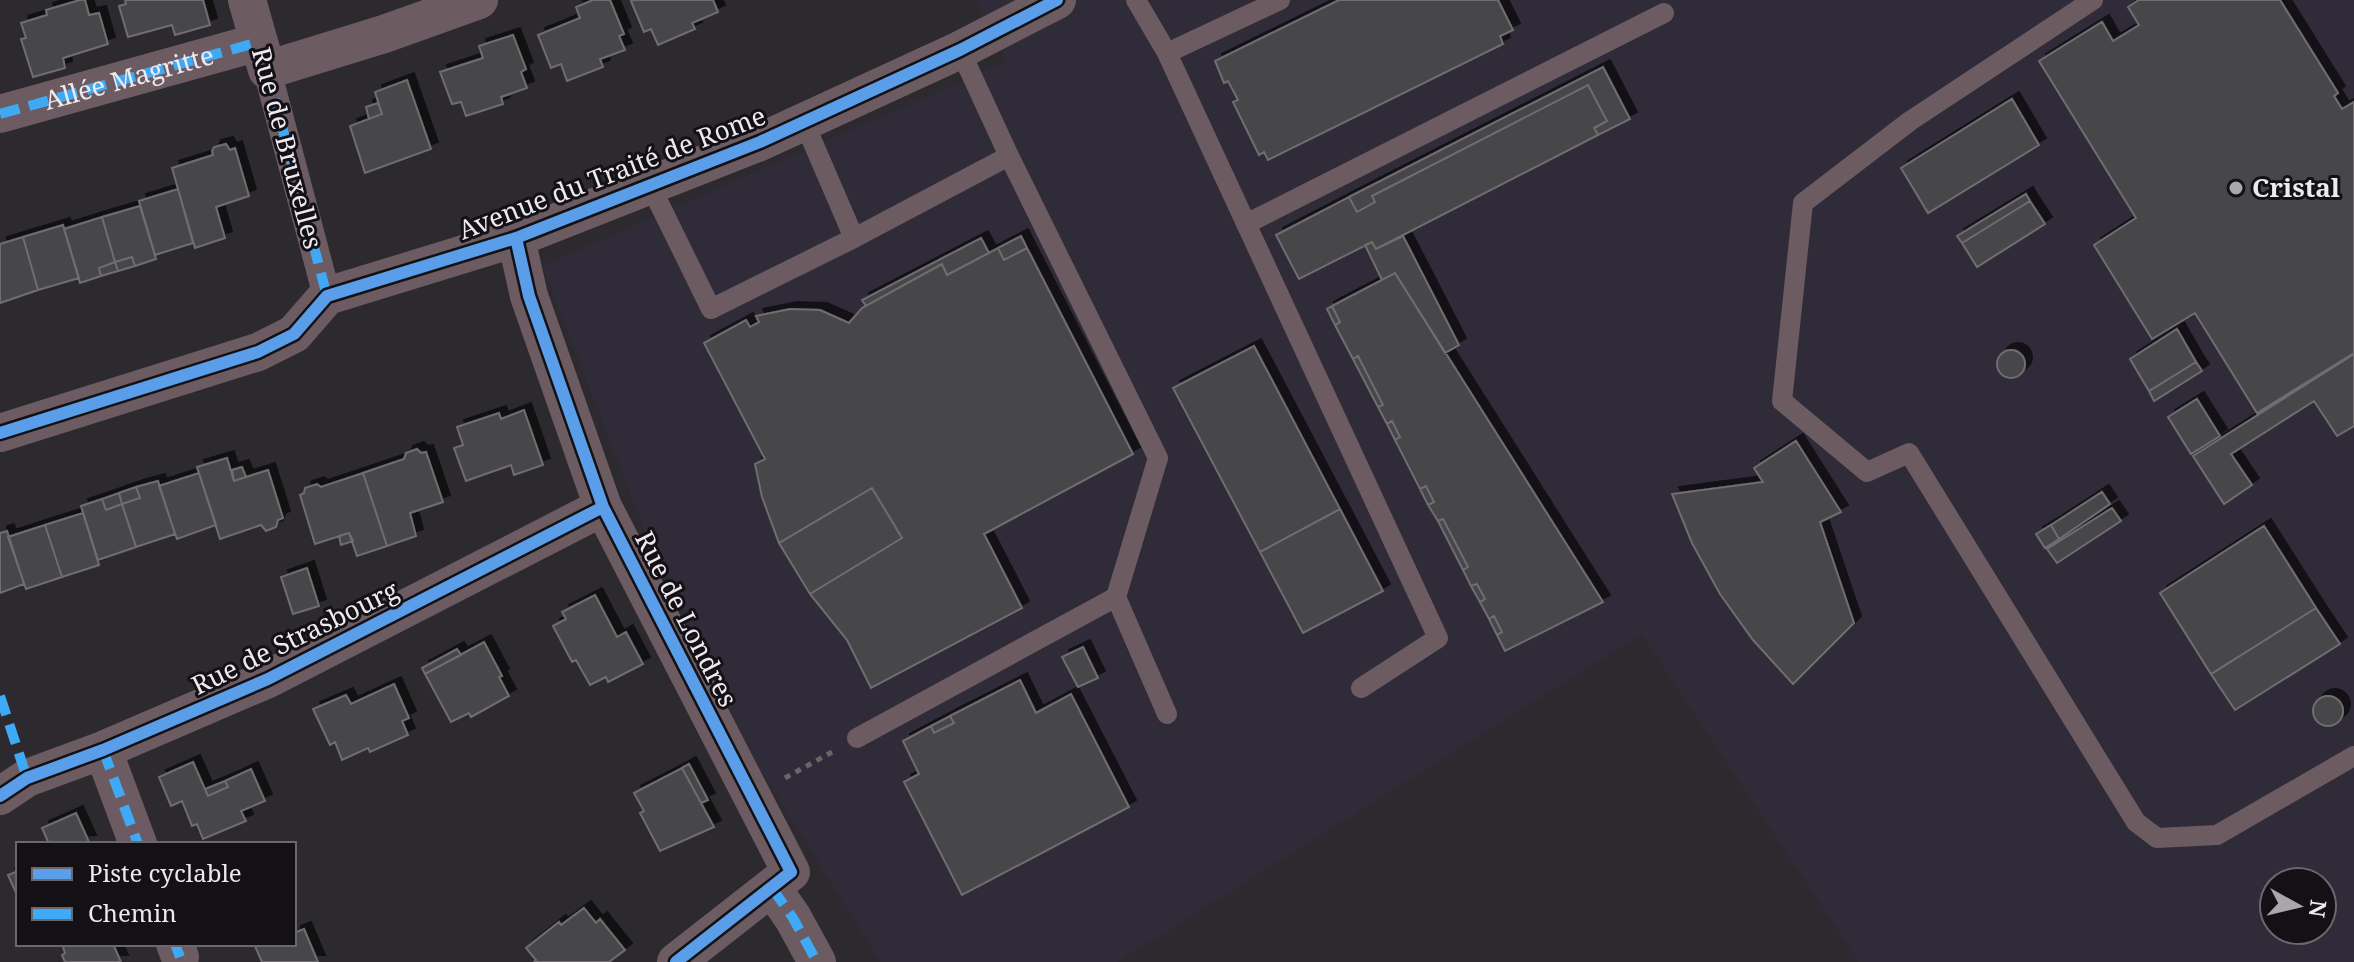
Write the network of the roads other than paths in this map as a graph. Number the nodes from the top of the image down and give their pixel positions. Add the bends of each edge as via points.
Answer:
1 (247, 0) edge
2 (479, 0) edge
3 (1057, 0) edge
4 (1136, 0) edge
5 (1280, 0) edge
6 (2093, 0) edge
7 (1664, 13) dead end
8 (960, 50) junction
9 (1167, 53) junction
10 (263, 56) junction
11 (0, 114) edge
12 (804, 122) junction
13 (1009, 156) junction
14 (650, 185) junction
15 (1246, 224) junction
16 (516, 238) junction
17 (854, 238) junction
18 (327, 296) junction
19 (0, 433) edge
20 (603, 507) junction
21 (1116, 597) junction
22 (1361, 688) dead end
23 (1167, 714) dead end
24 (857, 738) road end
25 (103, 750) junction
26 (2354, 756) edge
27 (0, 796) edge
28 (137, 842) edge
29 (772, 888) junction
30 (676, 962) edge
31 (817, 962) edge

1 - 10 street, Rue de Bruxelles
2 - 10 street, Allée Magritte via 384,34
3 - 8 street, Avenue du Traité de Rome
4 - 9 lane
5 - 9 lane
6 - 26 lane via 1910,121 1803,203 1782,401 1867,472 1909,453 2136,822 2157,838 2217,835
7 - 15 lane
8 - 12 street, Avenue du Traité de Rome
8 - 13 lane
9 - 15 lane
10 - 11 street, Allée Magritte
10 - 18 street, Rue de Bruxelles
12 - 14 street, Avenue du Traité de Rome
12 - 17 lane
13 - 17 lane
13 - 21 lane via 1158,458
14 - 16 street, Avenue du Traité de Rome
14 - 17 lane via 711,309
15 - 22 lane via 1438,638
16 - 18 street, Avenue du Traité de Rome
16 - 20 street, Rue de Londres via 529,296
18 - 19 street via 294,334 258,352
20 - 25 street, Rue de Strasbourg via 268,679
20 - 29 street, Rue de Londres via 791,872
21 - 23 lane
21 - 24 lane
25 - 27 street, Rue de Strasbourg via 27,778
25 - 28 street
29 - 30 street, Rue de Londres
29 - 31 street

